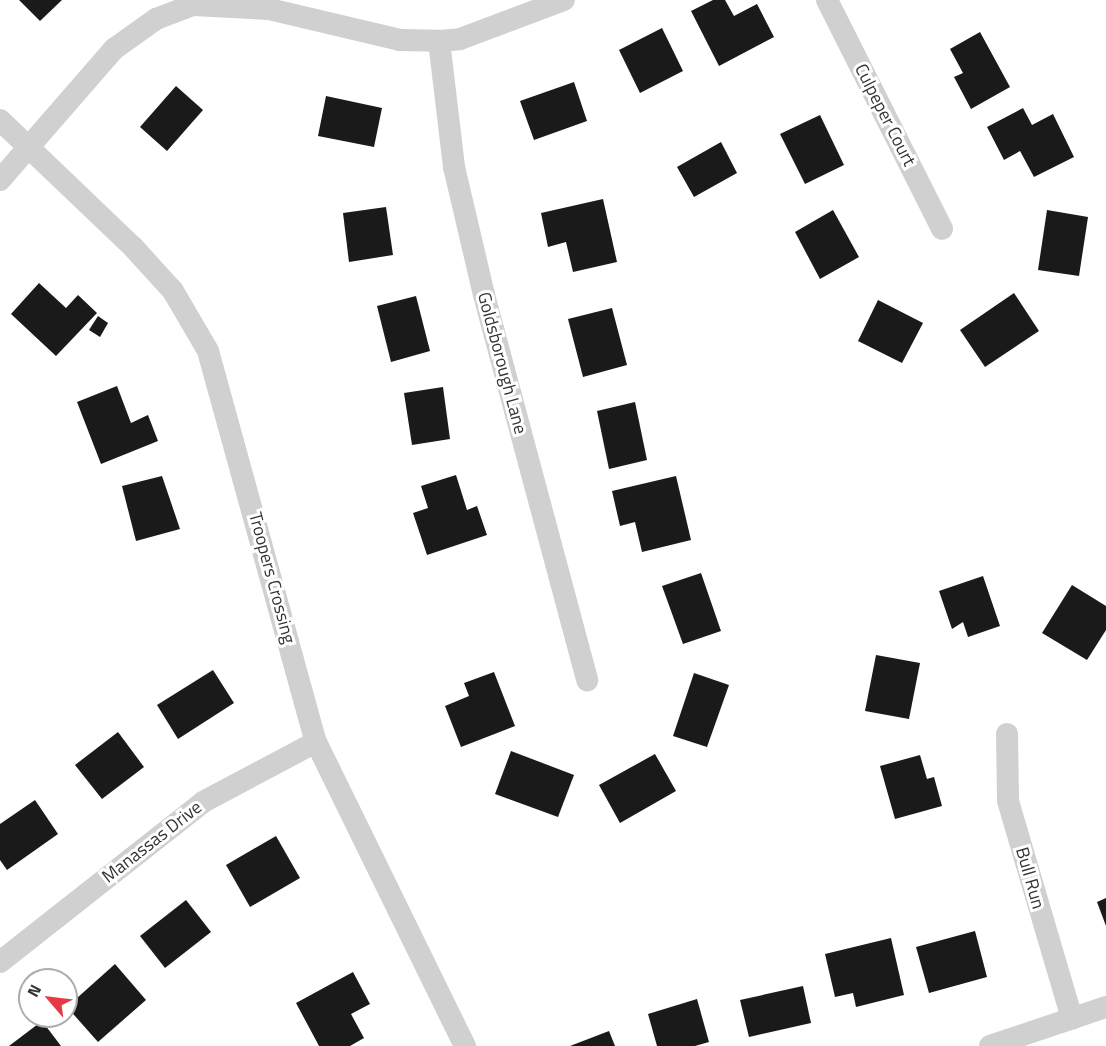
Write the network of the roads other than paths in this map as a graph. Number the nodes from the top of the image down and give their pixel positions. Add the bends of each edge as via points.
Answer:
1 (564, 0) edge
2 (827, 0) edge
3 (439, 42) junction
4 (0, 120) edge
5 (29, 146) junction
6 (0, 180) edge
7 (942, 230) dead end
8 (587, 680) dead end
9 (1007, 734) dead end
10 (316, 742) junction
11 (0, 962) edge
12 (1106, 1007) edge
13 (1072, 1019) junction
14 (465, 1046) edge
15 (990, 1046) edge

1 - 3 street via 460,39
2 - 7 street, Culpeper Court
3 - 5 street via 400,40 269,9 193,5 156,19 114,49
3 - 8 street, Goldsborough Lane via 454,167
4 - 5 street, Troopers Crossing
5 - 6 street
5 - 10 street, Troopers Crossing via 157,273 208,351
9 - 13 street, Bull Run via 1008,801
10 - 11 street, Manassas Drive via 203,801
10 - 14 street, Troopers Crossing
12 - 13 street
13 - 15 street

